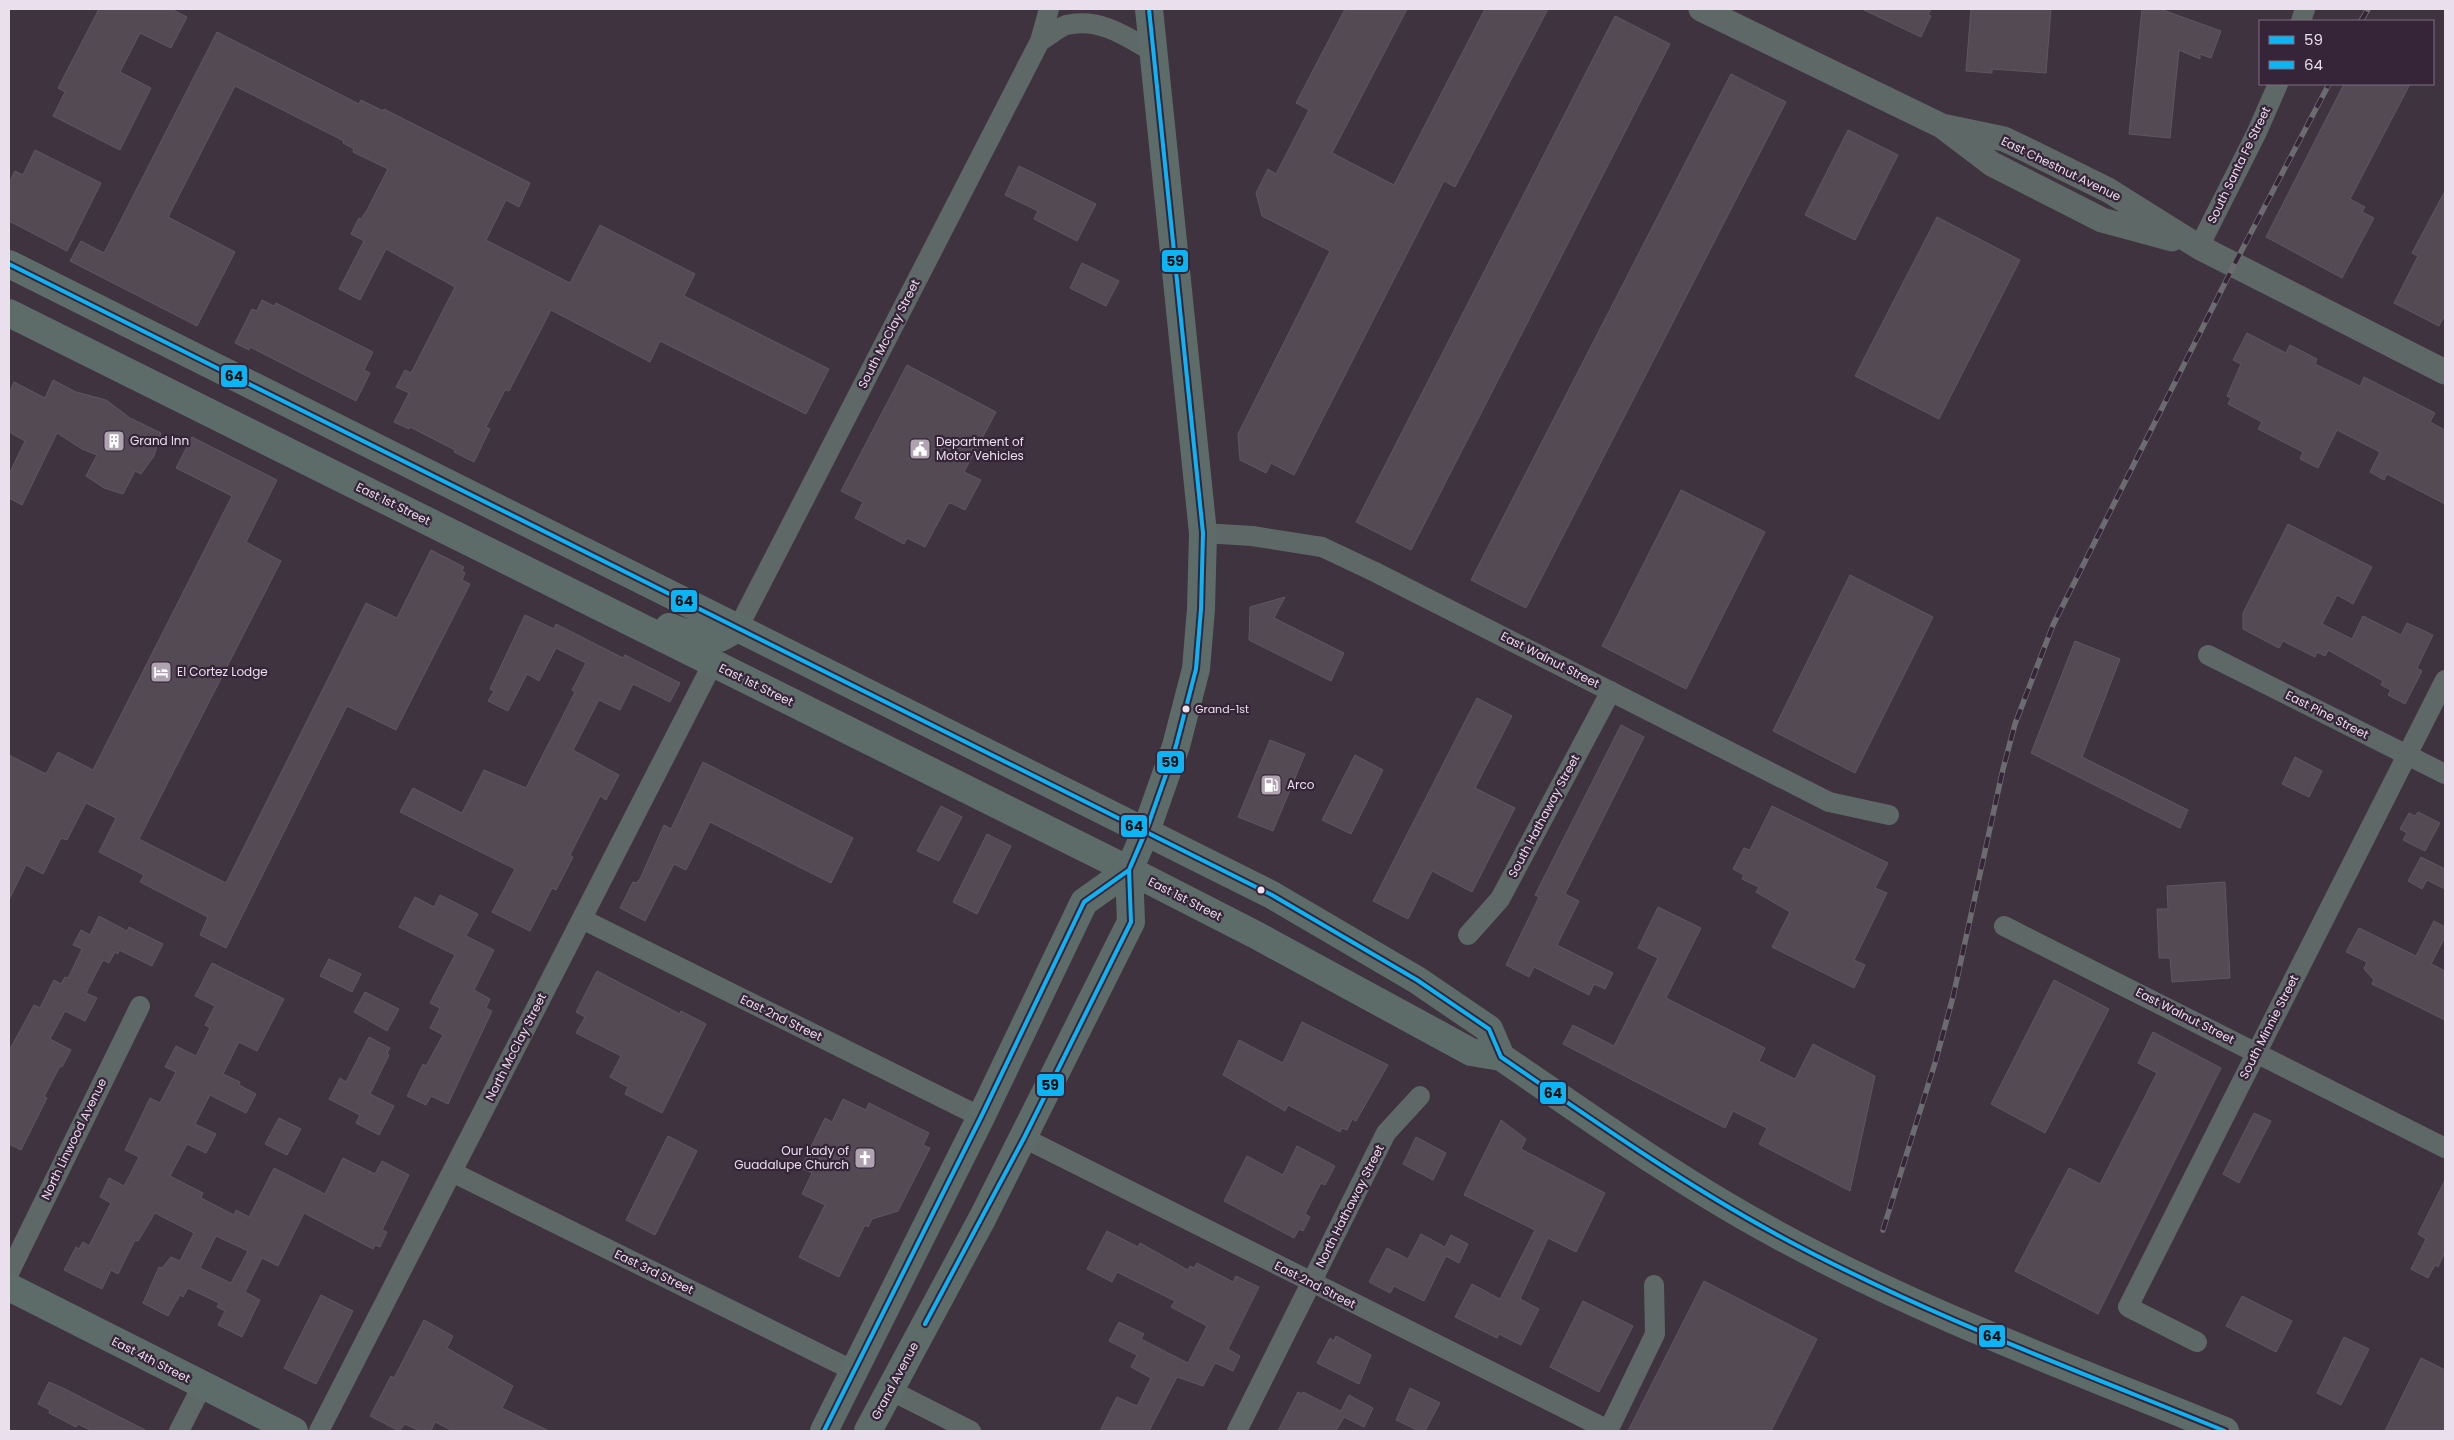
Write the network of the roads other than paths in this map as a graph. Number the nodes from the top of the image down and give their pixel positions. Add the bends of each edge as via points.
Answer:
1 (1049, 9) edge
2 (1149, 9) edge
3 (1701, 9) edge
4 (1040, 42) junction
5 (1153, 52) junction
6 (2278, 85) edge
7 (2199, 246) junction
8 (9, 264) edge
9 (9, 313) edge
10 (2445, 372) edge
11 (1203, 533) junction
12 (549, 582) junction
13 (738, 628) junction
14 (2208, 655) dead end
15 (713, 664) junction
16 (2445, 680) edge
17 (1611, 691) junction
18 (2406, 755) junction
19 (2445, 774) edge
20 (1889, 815) dead end
21 (1146, 831) junction
22 (1129, 870) junction
23 (582, 919) junction
24 (2004, 926) dead end
25 (1468, 935) dead end
26 (140, 1006) dead end
27 (2256, 1052) junction
28 (1501, 1057) junction
29 (1420, 1096) dead end
30 (981, 1117) junction
31 (1024, 1138) junction
32 (2445, 1148) edge
33 (452, 1172) junction
34 (9, 1273) edge
35 (1311, 1283) junction
36 (1654, 1285) dead end
37 (9, 1287) edge
38 (2196, 1342) dead end
39 (856, 1372) junction
40 (202, 1386) junction
41 (890, 1390) junction
42 (179, 1431) edge
43 (294, 1431) edge
44 (319, 1431) edge
45 (824, 1431) edge
46 (868, 1431) edge
47 (971, 1431) edge
48 (1237, 1431) edge
49 (1608, 1431) edge
50 (2225, 1431) edge

1 - 4 street, South McClay Street
2 - 5 main road, Grand Avenue
3 - 7 street, East Chestnut Avenue via 1942,126 2004,139 2108,190
4 - 5 street via 1065,26 1091,23 1116,30
4 - 13 street, South McClay Street
5 - 11 main road, Grand Avenue
6 - 7 street, South Santa Fe Street
7 - 10 street, East Chestnut Avenue
8 - 13 main road
9 - 12 main road, East 1st Street
11 - 17 street, East Walnut Street via 1252,536 1322,547
11 - 21 main road, Grand Avenue via 1196,669 1176,746
12 - 13 main road via 696,637 720,638
12 - 15 main road, East 1st Street
13 - 21 main road
14 - 18 street, East Pine Street
15 - 22 main road, East 1st Street
15 - 23 street, North McClay Street
16 - 18 street, South Minnie Street
17 - 20 street, East Walnut Street via 1829,802
17 - 25 street, South Hathaway Street via 1500,898
18 - 19 street, East Pine Street
18 - 27 street, South Minnie Street
21 - 22 main road, Grand Avenue
21 - 28 main road via 1272,896 1417,980 1488,1029
22 - 28 main road, East 1st Street via 1471,1052
22 - 30 main road via 1084,902
22 - 31 main road, Grand Avenue via 1131,922
23 - 30 street, East 2nd Street
23 - 33 street, North McClay Street
24 - 27 street, East Walnut Street
26 - 34 street, North Linwood Avenue
27 - 32 street, East Walnut Street
27 - 38 street, South Minnie Street via 2128,1306
28 - 50 main road, East 1st Street via 1675,1176 1774,1233 1908,1302
29 - 35 street, North Hathaway Street via 1386,1133
30 - 39 main road
31 - 35 street, East 2nd Street
31 - 41 main road, Grand Avenue
33 - 39 street, East 3rd Street
33 - 44 street, North McClay Street
35 - 48 street, North Hathaway Street
35 - 49 street, East 2nd Street
36 - 49 street via 1655,1334
37 - 40 main road, East 4th Street
39 - 45 main road
40 - 42 street
40 - 43 main road, East 4th Street
41 - 46 main road, Grand Avenue
41 - 47 street

